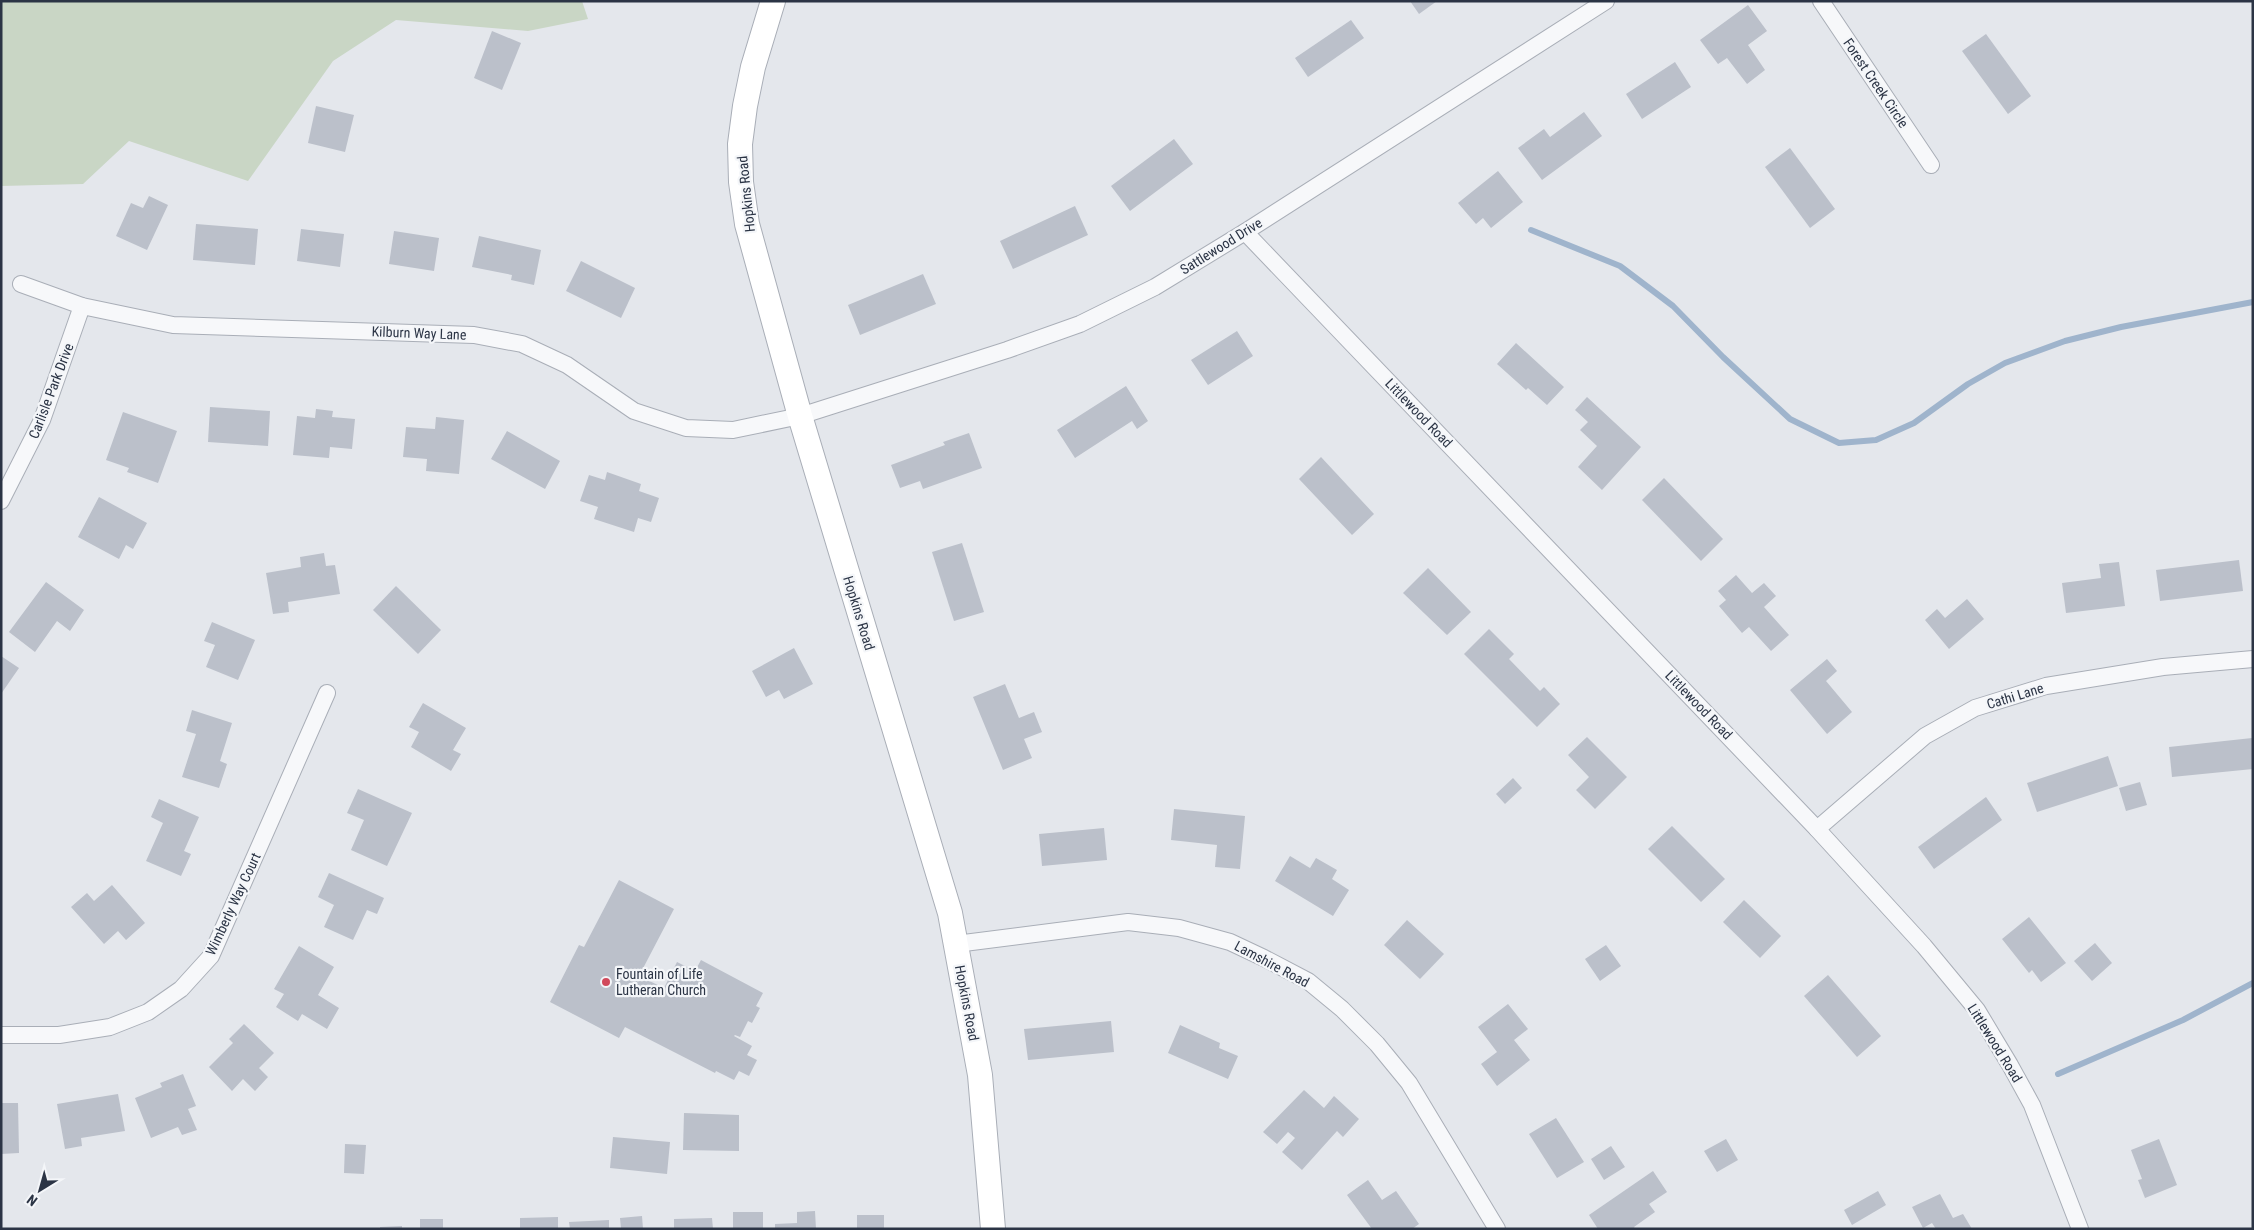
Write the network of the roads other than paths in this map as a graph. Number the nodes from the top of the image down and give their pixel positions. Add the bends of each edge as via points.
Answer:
1 (773, 1) edge
2 (1606, 1) edge
3 (1821, 1) edge
4 (1931, 165) dead end
5 (1245, 232) junction
6 (21, 284) dead end
7 (82, 306) junction
8 (800, 416) junction
9 (1, 501) edge
10 (2253, 659) edge
11 (327, 693) dead end
12 (1817, 829) junction
13 (956, 944) junction
14 (1, 1035) edge
15 (993, 1229) edge
16 (1497, 1229) edge
17 (2080, 1229) edge

1 - 8 main road, Hopkins Road via 744,106 741,182 747,224
2 - 5 street, Sattlewood Drive
3 - 4 street, Forest Creek Circle
5 - 8 street, Sattlewood Drive via 1155,287 1080,324
5 - 12 street, Littlewood Road
6 - 7 street, Kilburn Way Lane
7 - 8 street, Kilburn Way Lane via 173,325 474,335 522,344 567,365 634,411 686,428 733,430
7 - 9 street, Carlisle Park Drive via 42,420
8 - 13 main road, Hopkins Road via 950,914
10 - 12 street, Cathi Lane via 2164,666 2046,686 1975,708 1925,736
11 - 14 street, Wimberly Way Court via 211,956 181,989 148,1012 110,1028 59,1034
12 - 17 street, Littlewood Road via 1924,946 1977,1010 2032,1105
13 - 15 main road, Hopkins Road via 980,1075
13 - 16 street, Lamshire Road via 1128,922 1179,928 1230,942 1308,981 1377,1044 1409,1083

